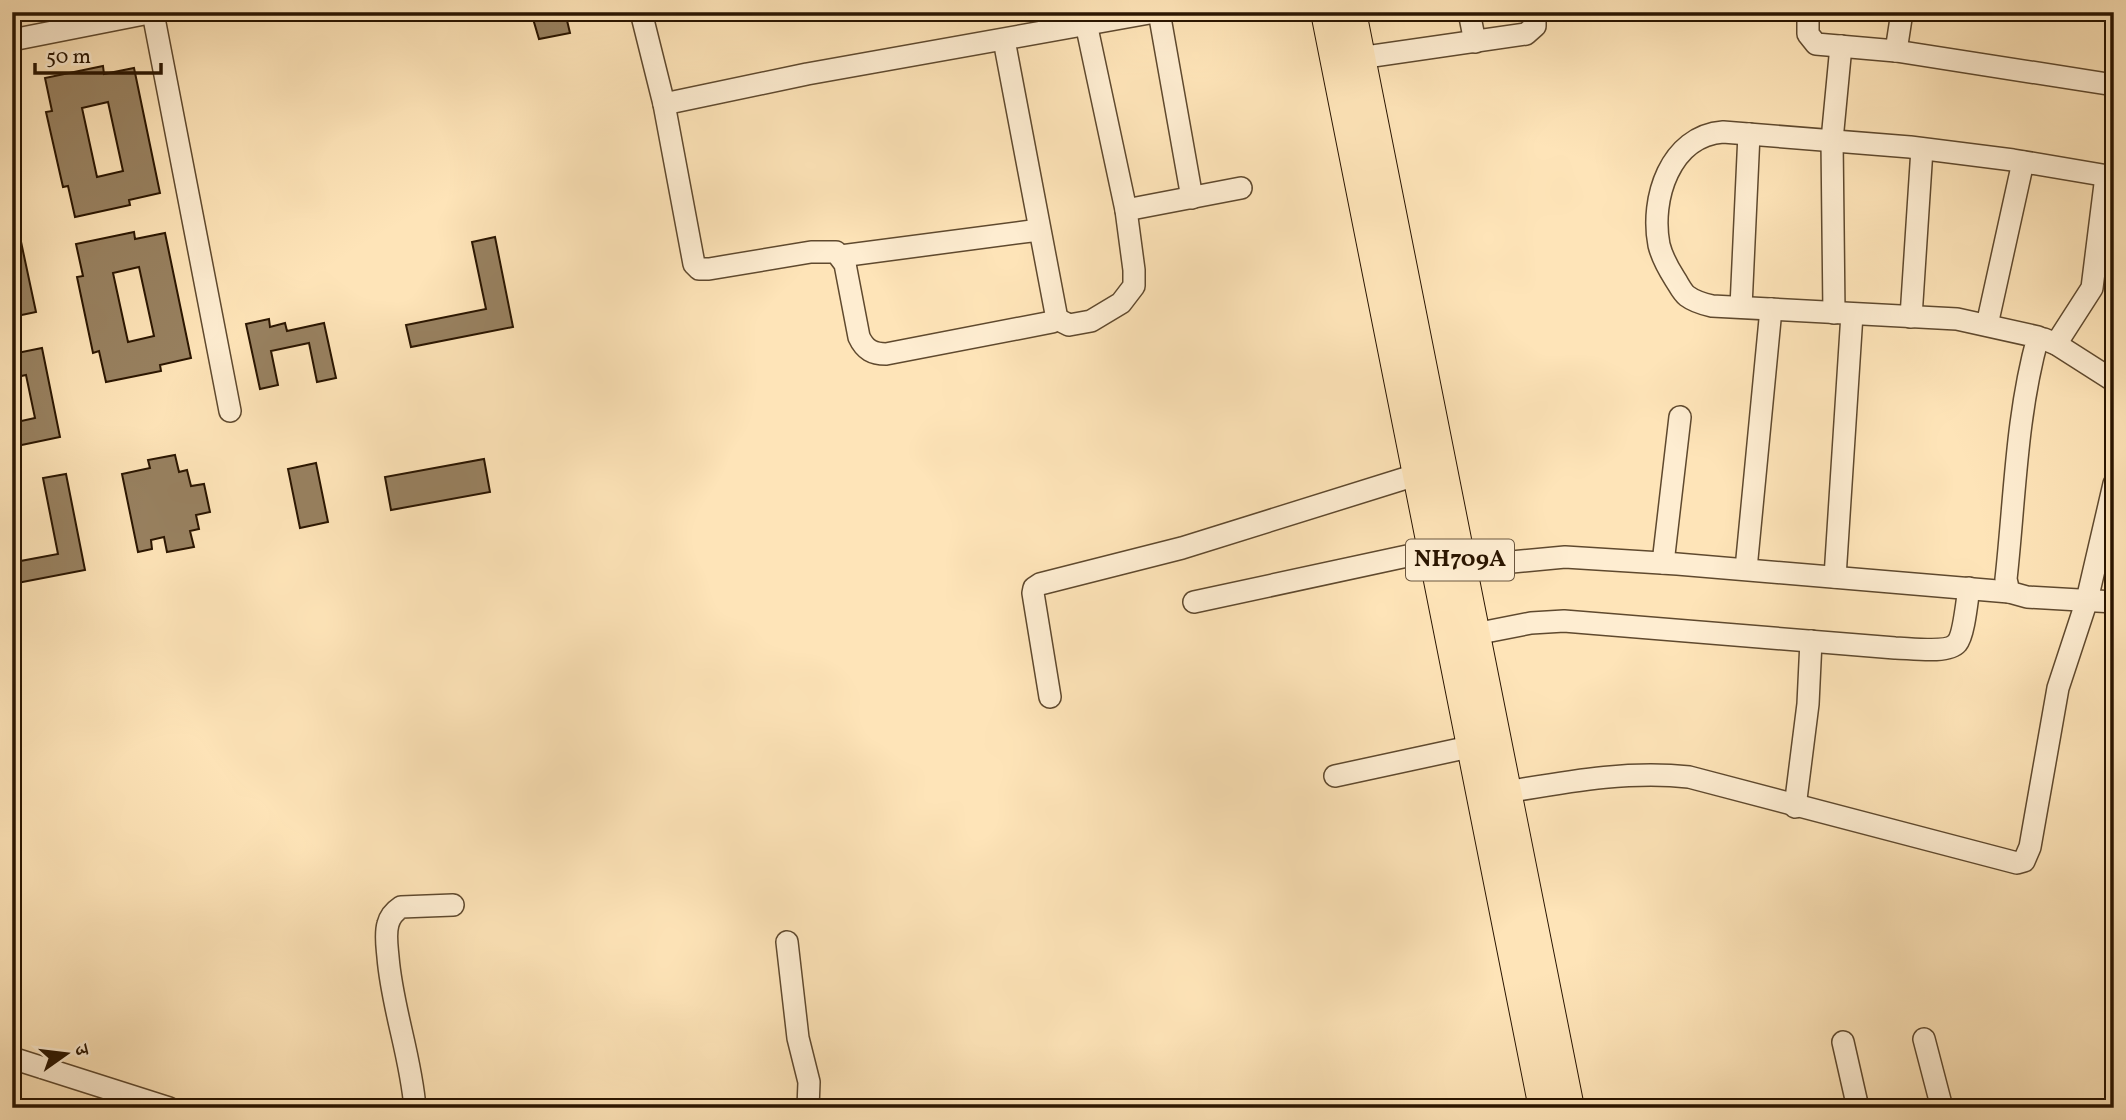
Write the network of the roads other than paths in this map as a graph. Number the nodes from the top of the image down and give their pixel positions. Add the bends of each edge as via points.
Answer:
1 (153, 12) edge
2 (640, 12) edge
3 (1157, 12) edge
4 (1327, 12) edge
5 (1350, 12) edge
6 (1469, 12) edge
7 (1535, 12) edge
8 (1808, 12) edge
9 (1902, 12) edge
10 (1085, 19) edge
11 (12, 40) edge
12 (1004, 40) junction
13 (1475, 42) junction
14 (1841, 47) junction
15 (1896, 51) junction
16 (1359, 58) junction
17 (2114, 85) edge
18 (664, 104) junction
19 (1749, 134) junction
20 (1832, 140) junction
21 (1922, 149) junction
22 (2022, 162) junction
23 (2110, 176) edge
24 (1241, 188) dead end
25 (1192, 198) junction
26 (1126, 210) junction
27 (1039, 230) junction
28 (841, 256) junction
29 (1741, 307) junction
30 (1771, 309) junction
31 (1843, 314) junction
32 (1911, 317) junction
33 (1057, 319) junction
34 (1987, 325) junction
35 (2047, 340) junction
36 (2114, 381) edge
37 (230, 411) dead end
38 (1680, 417) dead end
39 (1419, 474) junction
40 (2114, 484) edge
41 (1445, 562) junction
42 (1663, 563) junction
43 (1746, 569) junction
44 (1835, 577) junction
45 (1969, 588) junction
46 (2009, 592) junction
47 (2087, 600) junction
48 (1194, 602) dead end
49 (2114, 602) edge
50 (1475, 634) junction
51 (1811, 641) junction
52 (1050, 697) dead end
53 (1474, 746) junction
54 (1335, 776) dead end
55 (1506, 792) junction
56 (1795, 807) junction
57 (453, 905) dead end
58 (787, 942) dead end
59 (1924, 1038) dead end
60 (1843, 1042) dead end
61 (12, 1058) edge
62 (169, 1108) edge
63 (415, 1108) edge
64 (808, 1108) edge
65 (1545, 1108) edge
66 (1568, 1108) edge
67 (1858, 1108) edge
68 (1942, 1108) edge

1 - 11 street
1 - 37 street
2 - 18 street
3 - 10 street
3 - 25 street
4 - 39 highway, NH709A
5 - 16 highway, NH709A
6 - 13 street
7 - 13 street via 1535,26 1526,34
8 - 14 street via 1808,34 1813,42
9 - 15 street
10 - 12 street
10 - 26 street
12 - 18 street
12 - 27 street
13 - 16 street
14 - 15 street
14 - 20 street
15 - 17 street
16 - 41 highway, NH709A
18 - 28 street via 691,256 699,269 820,251
19 - 20 street
19 - 29 street
19 - 29 street via 1711,133 1681,152 1664,182 1657,228 1663,257 1684,294 1712,306
20 - 21 street
20 - 31 street
21 - 22 street
21 - 32 street
22 - 23 street
22 - 34 street
23 - 35 street via 2092,288
24 - 25 street
25 - 26 street
26 - 33 street via 1134,270 1130,293 1091,321 1069,325
27 - 28 street
27 - 33 street
28 - 33 street via 859,337 875,354
29 - 30 street
30 - 31 street
30 - 43 street
31 - 32 street
31 - 44 street
32 - 34 street
34 - 35 street
35 - 36 street
35 - 46 street via 2028,374 2022,409 2006,579
38 - 42 street
39 - 41 highway, NH709A
39 - 52 street via 1182,548 1040,584 1033,593
40 - 47 street
41 - 42 street via 1564,556
41 - 48 street
41 - 50 highway, NH709A
41 - 53 highway, NH709A
42 - 43 street
43 - 44 street
44 - 45 street
45 - 46 street
45 - 51 street via 1960,639 1952,647
46 - 47 street
47 - 49 street
47 - 56 street via 2058,688 2024,861 2017,863
50 - 51 street via 1557,621
50 - 55 highway, NH709A
51 - 56 street
53 - 54 street
53 - 65 highway, NH709A
55 - 56 street via 1656,774 1689,777
55 - 66 highway, NH709A
57 - 63 street via 401,907 388,923 390,979
58 - 64 street via 798,1038 809,1082
59 - 68 street
60 - 67 street
61 - 62 street

